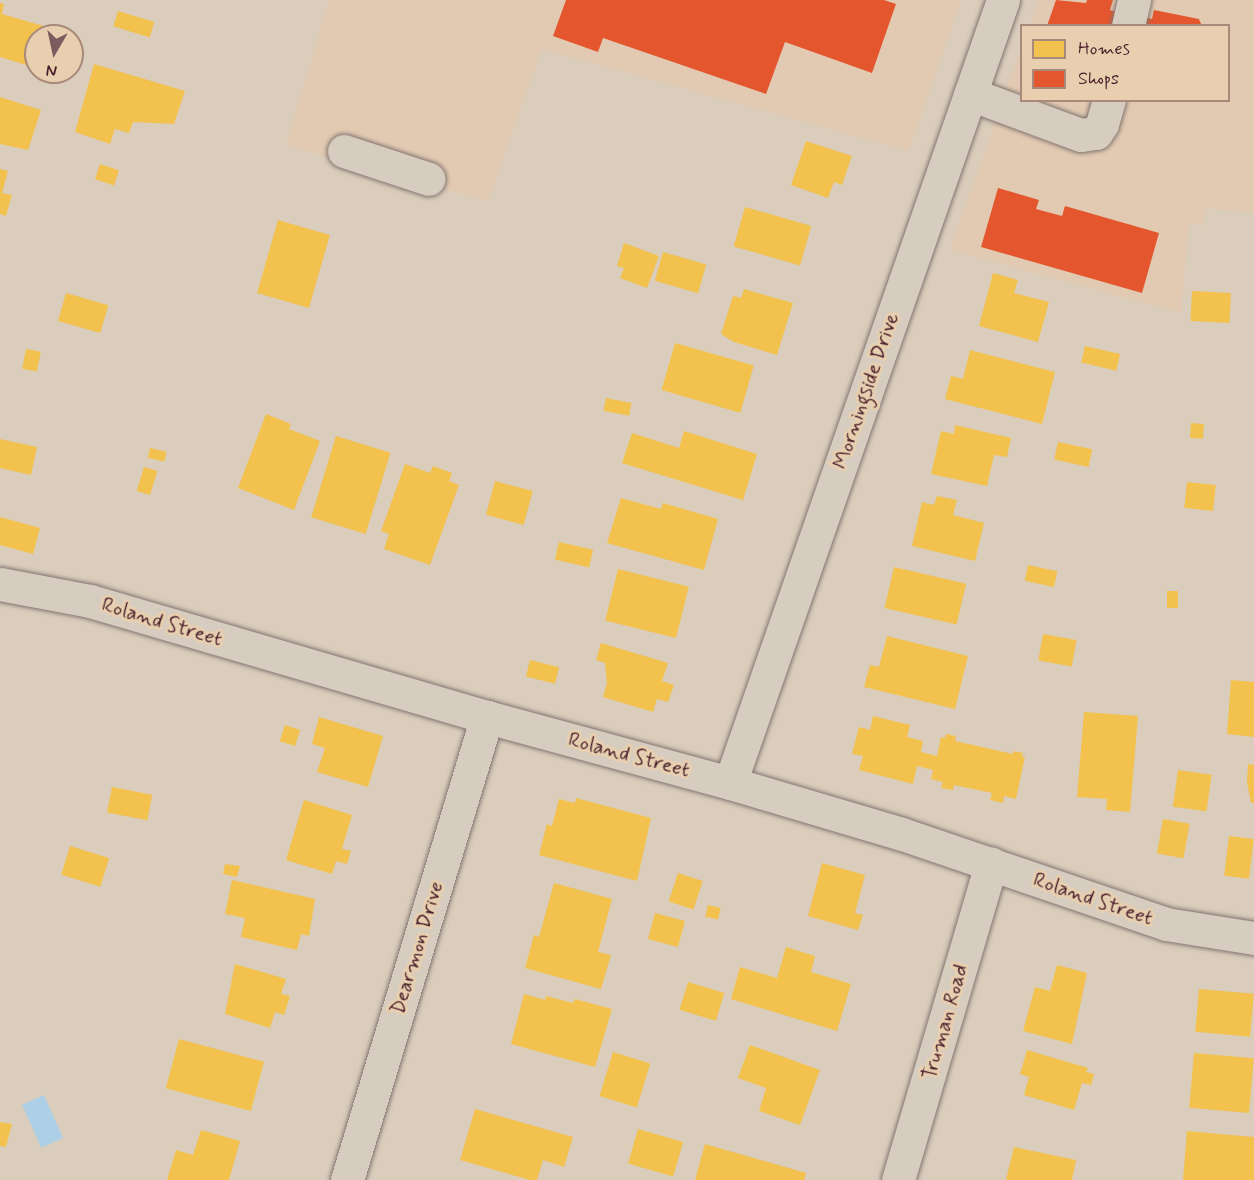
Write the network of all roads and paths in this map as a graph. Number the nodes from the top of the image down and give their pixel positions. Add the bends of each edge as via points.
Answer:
1 (1003, 0) edge
2 (1134, 0) edge
3 (1128, 24) edge
4 (970, 94) junction
5 (1108, 102) edge
6 (344, 151) dead end
7 (429, 178) dead end
8 (0, 584) edge
9 (487, 717) junction
10 (730, 783) junction
11 (991, 863) junction
12 (1254, 938) edge
13 (347, 1180) edge
14 (898, 1180) edge

1 - 4 street, Morningside Drive
2 - 3 street
4 - 5 street via 1081,135 1096,133
4 - 10 street, Morningside Drive
6 - 7 street
8 - 9 street, Roland Street via 90,601
9 - 10 street, Roland Street
9 - 13 street, Dearmon Drive
10 - 11 street, Roland Street
11 - 12 street, Roland Street via 1166,924
11 - 14 street, Truman Road

